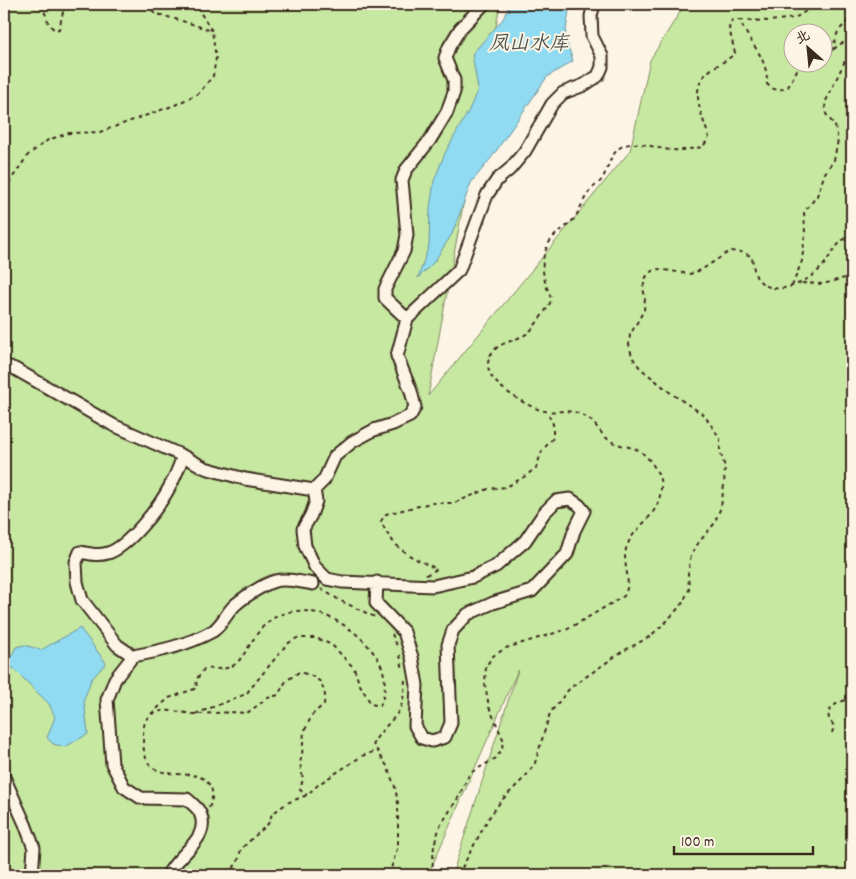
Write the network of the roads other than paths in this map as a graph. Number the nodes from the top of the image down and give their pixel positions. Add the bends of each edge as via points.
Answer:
1 (484, 4) edge
2 (594, 4) edge
3 (407, 319) junction
4 (4, 366) edge
5 (183, 456) junction
6 (314, 490) junction
7 (377, 582) junction
8 (313, 584) road end
9 (133, 656) junction
10 (4, 777) edge
11 (32, 875) edge
12 (168, 875) edge

1 - 3 street via 460,29 449,47 445,58 451,68 454,86 450,105 402,180 407,235 404,251 384,289 385,298
2 - 3 street via 592,36 602,56 598,76 563,93 552,104 525,151 496,180 487,196 459,270
3 - 6 street via 397,356 415,407 410,416 352,442 335,456 324,480
4 - 5 street via 15,369 113,424
5 - 6 street via 205,468 245,479
5 - 9 street via 169,488 151,515 124,543 109,553 80,552 76,562 82,600 117,645
6 - 7 street via 316,501 303,529 305,546 315,567 328,579
7 - 7 street via 433,586 473,577 496,566 525,541 556,501 570,499 584,511 567,554 532,591 493,602 468,614 453,630 448,646 451,723 445,737 432,741 422,738 415,726 418,685 412,657 404,632 376,603
8 - 9 street via 275,581 235,605 215,630 182,645
9 - 12 street via 115,679 107,700 112,764 124,787 141,798 187,799 200,813 202,825 197,842 172,866
10 - 11 street via 34,848

